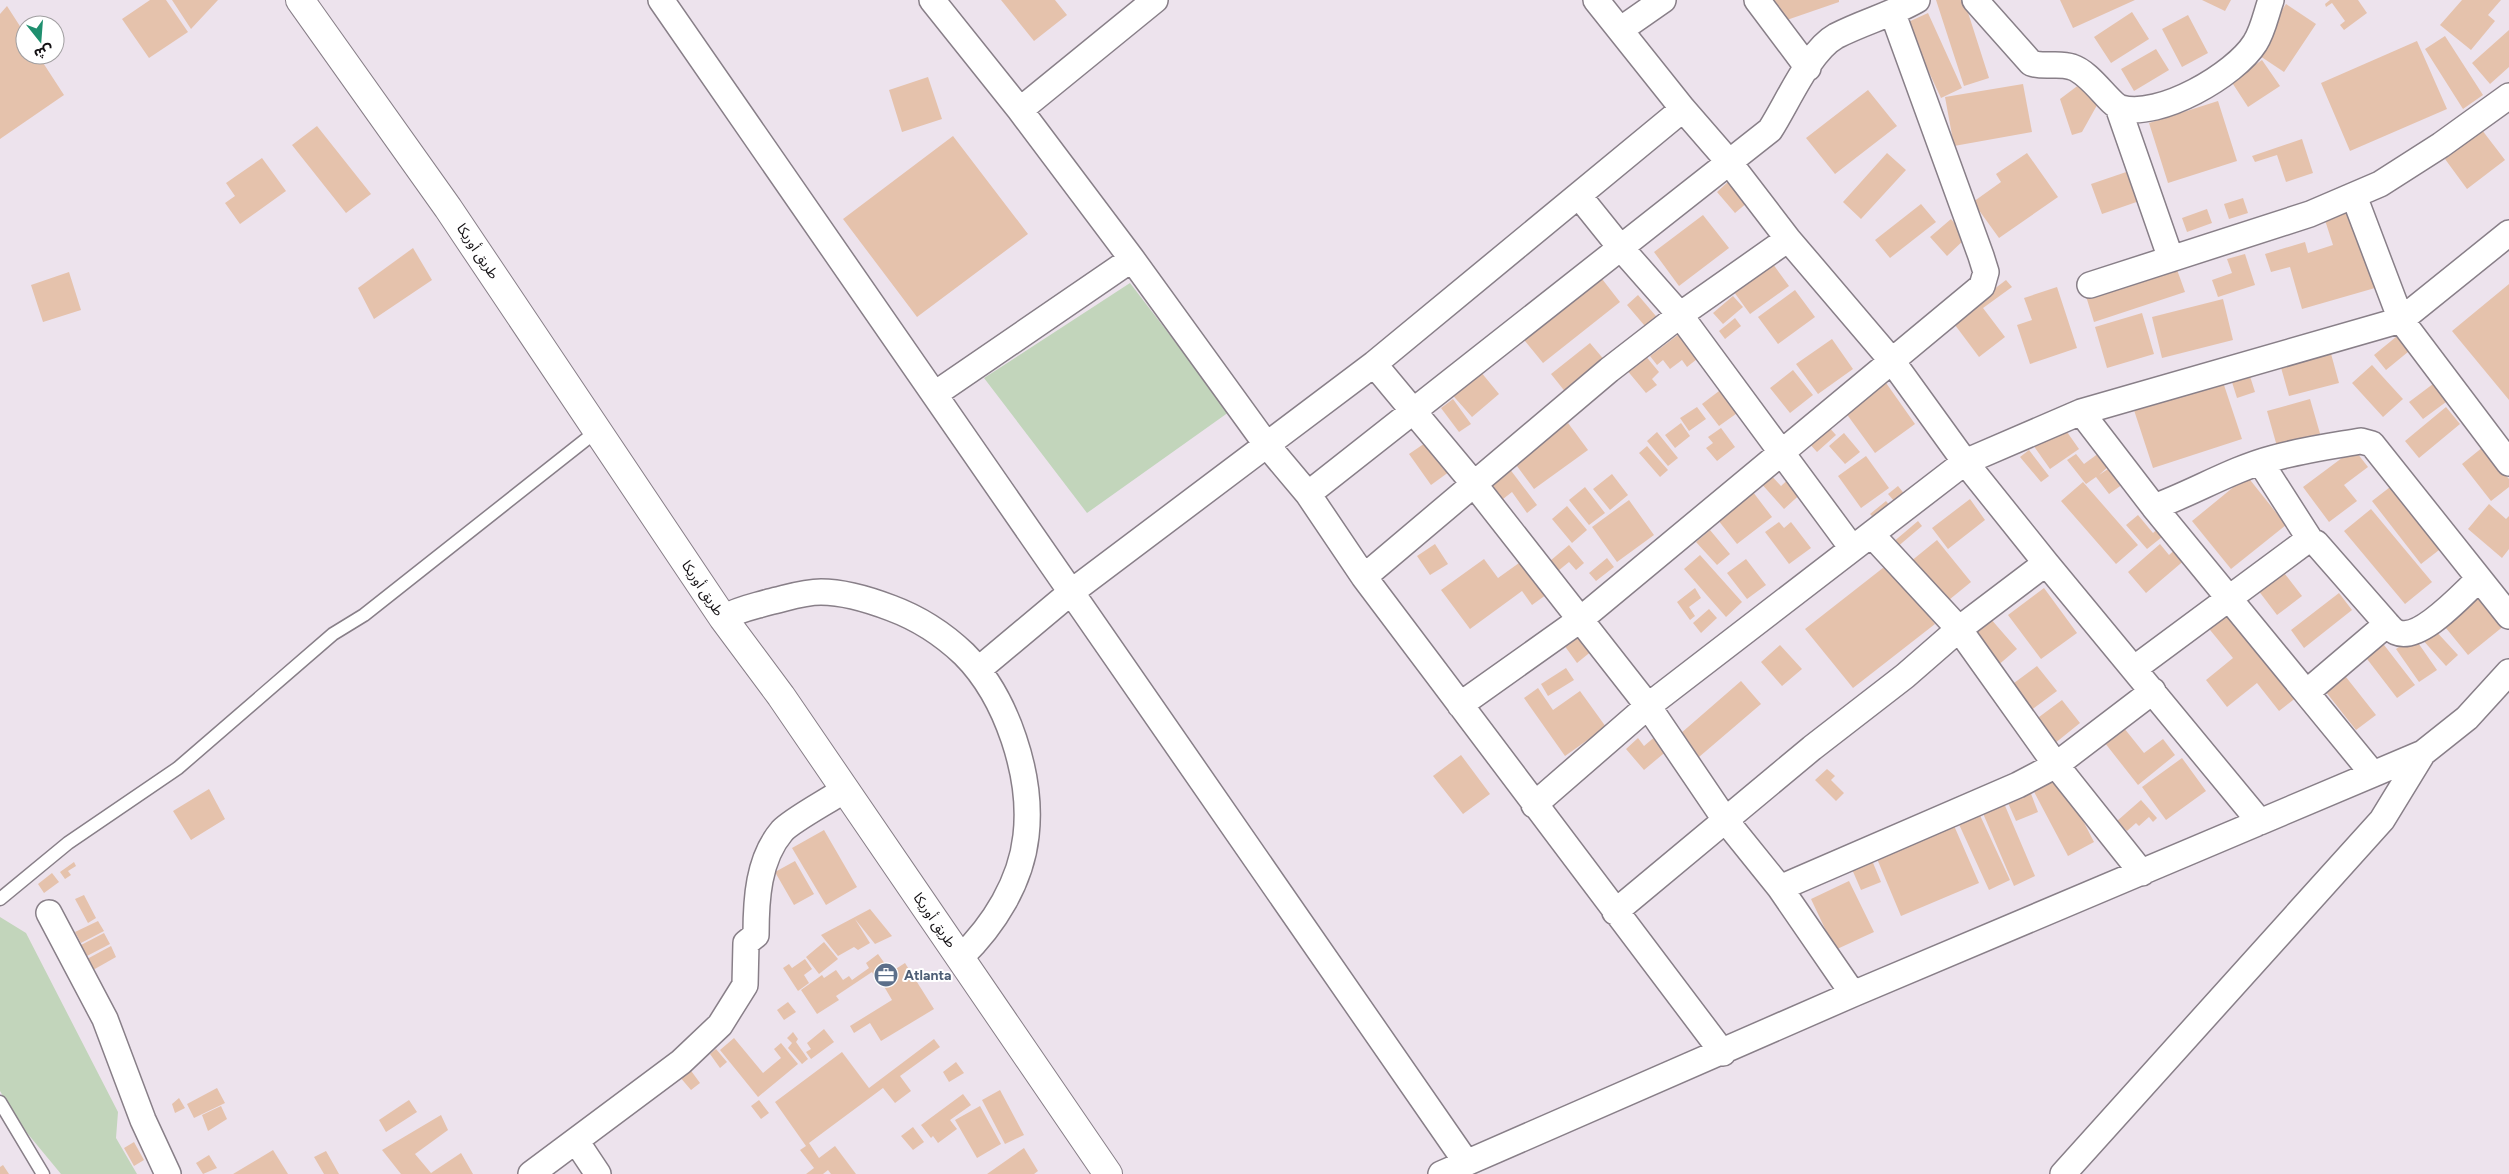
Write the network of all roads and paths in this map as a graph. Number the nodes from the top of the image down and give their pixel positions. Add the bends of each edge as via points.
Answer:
1 (300, 0) edge
2 (661, 0) edge
3 (1155, 0) edge
4 (1596, 0) edge
5 (1663, 0) edge
6 (1757, 0) edge
7 (1917, 0) edge
8 (1975, 0) edge
9 (2271, 0) edge
10 (942, 4) edge
11 (1893, 14) junction
12 (1620, 30) junction
13 (1808, 68) junction
14 (2509, 96) edge
15 (2118, 107) junction
16 (1683, 109) junction
17 (1020, 110) junction
18 (1729, 162) junction
19 (1579, 196) junction
20 (2354, 196) junction
21 (2509, 233) edge
22 (1788, 239) junction
23 (1620, 247) junction
24 (1132, 259) junction
25 (2171, 259) junction
26 (2090, 285) dead end
27 (1680, 315) junction
28 (2402, 320) junction
29 (1892, 361) junction
30 (1374, 364) junction
31 (935, 394) junction
32 (1413, 410) junction
33 (2082, 412) junction
34 (598, 430) junction
35 (1266, 444) junction
36 (1782, 454) junction
37 (1965, 462) junction
38 (2509, 462) edge
39 (2261, 463) junction
40 (1474, 484) junction
41 (1308, 494) junction
42 (2154, 507) junction
43 (1872, 535) junction
44 (2311, 540) junction
45 (1852, 548) junction
46 (2046, 563) junction
47 (1364, 577) junction
48 (2479, 578) junction
49 (1070, 593) junction
50 (2230, 597) junction
51 (2509, 616) edge
52 (723, 618) junction
53 (1581, 619) junction
54 (2387, 624) junction
55 (1959, 629) junction
56 (2135, 668) junction
57 (978, 670) junction
58 (2509, 672) edge
59 (2153, 690) junction
60 (2307, 692) junction
61 (1460, 705) junction
62 (1648, 706) junction
63 (2423, 752) junction
64 (2056, 765) junction
65 (2373, 774) junction
66 (844, 790) junction
67 (1534, 805) junction
68 (1726, 821) junction
69 (2260, 822) junction
70 (2142, 873) junction
71 (1780, 888) junction
72 (0, 898) edge
73 (1615, 912) junction
74 (49, 913) dead end
75 (960, 957) junction
76 (1853, 994) junction
77 (1723, 1053) junction
78 (0, 1102) edge
79 (576, 1140) junction
80 (1466, 1162) junction
81 (43, 1174) edge
82 (168, 1174) edge
83 (531, 1174) edge
84 (598, 1174) edge
85 (1108, 1174) edge
86 (1440, 1174) edge
87 (2063, 1174) edge

1 - 34 street, طريق أوريكا via 453,216
2 - 31 street
3 - 17 street
4 - 12 street
5 - 12 street
6 - 13 street
7 - 11 street
8 - 15 street via 2031,63 2072,67 2088,76
9 - 15 street via 2256,42 2243,59 2219,76 2182,99 2150,108 2133,110
10 - 17 street
11 - 13 street via 1835,37 1818,52
11 - 29 street via 1986,272 1982,286
12 - 16 street
13 - 18 street via 1770,130
14 - 20 street via 2441,145 2380,184
15 - 25 street
16 - 18 street
16 - 19 street
17 - 24 street
18 - 22 street
18 - 23 street
19 - 23 street
19 - 30 street
20 - 25 street via 2310,214
20 - 28 street
21 - 28 street
22 - 27 street
22 - 29 street
23 - 27 street
23 - 32 street
24 - 31 street
24 - 35 street
25 - 26 street
27 - 36 street
27 - 40 street
28 - 33 street
28 - 38 street
29 - 36 street
29 - 37 street
30 - 32 street
30 - 35 street
31 - 49 street
32 - 40 street
32 - 41 street
33 - 37 street
33 - 42 street
34 - 52 street, طريق أوريكا
34 - 72 lane via 364,615 333,634 178,768 68,843
35 - 41 street
35 - 49 street
36 - 45 street
36 - 53 street
37 - 43 street
37 - 46 street
39 - 42 street
39 - 44 street
39 - 48 street via 2337,445 2361,441 2372,444
40 - 47 street
40 - 53 street
41 - 47 street
42 - 50 street
43 - 45 street
43 - 55 street
44 - 50 street
44 - 54 street
45 - 62 street
46 - 55 street
46 - 56 street
47 - 61 street
48 - 51 street
48 - 54 street via 2430,624 2414,632 2396,632
49 - 57 street
49 - 80 street
50 - 56 street
50 - 60 street
52 - 57 street via 741,608 798,594 823,592 855,597 910,615 939,633
52 - 66 street, طريق أوريكا
53 - 61 street
53 - 62 street
54 - 60 street
55 - 64 street
55 - 68 street
56 - 59 street
57 - 75 street via 994,696 1019,756 1026,784 1027,821 1020,863 1010,888 996,916
58 - 63 street via 2466,718
59 - 64 street
59 - 69 street
60 - 65 street
61 - 67 street
62 - 67 street
62 - 68 street
63 - 65 street
63 - 87 street via 2382,820
64 - 70 street
64 - 71 street via 2018,785
65 - 69 street
66 - 75 street, طريق أوريكا
66 - 79 street via 783,830 770,850 756,908 756,935 746,943 745,985 720,1025 681,1062
67 - 73 street
68 - 71 street
68 - 73 street
69 - 70 street
70 - 76 street
71 - 76 street
73 - 77 street
74 - 82 street via 105,1019 142,1120
75 - 85 street, طريق أوريكا
76 - 77 street
77 - 80 street
78 - 81 lane
79 - 83 street
79 - 84 street
80 - 86 street

